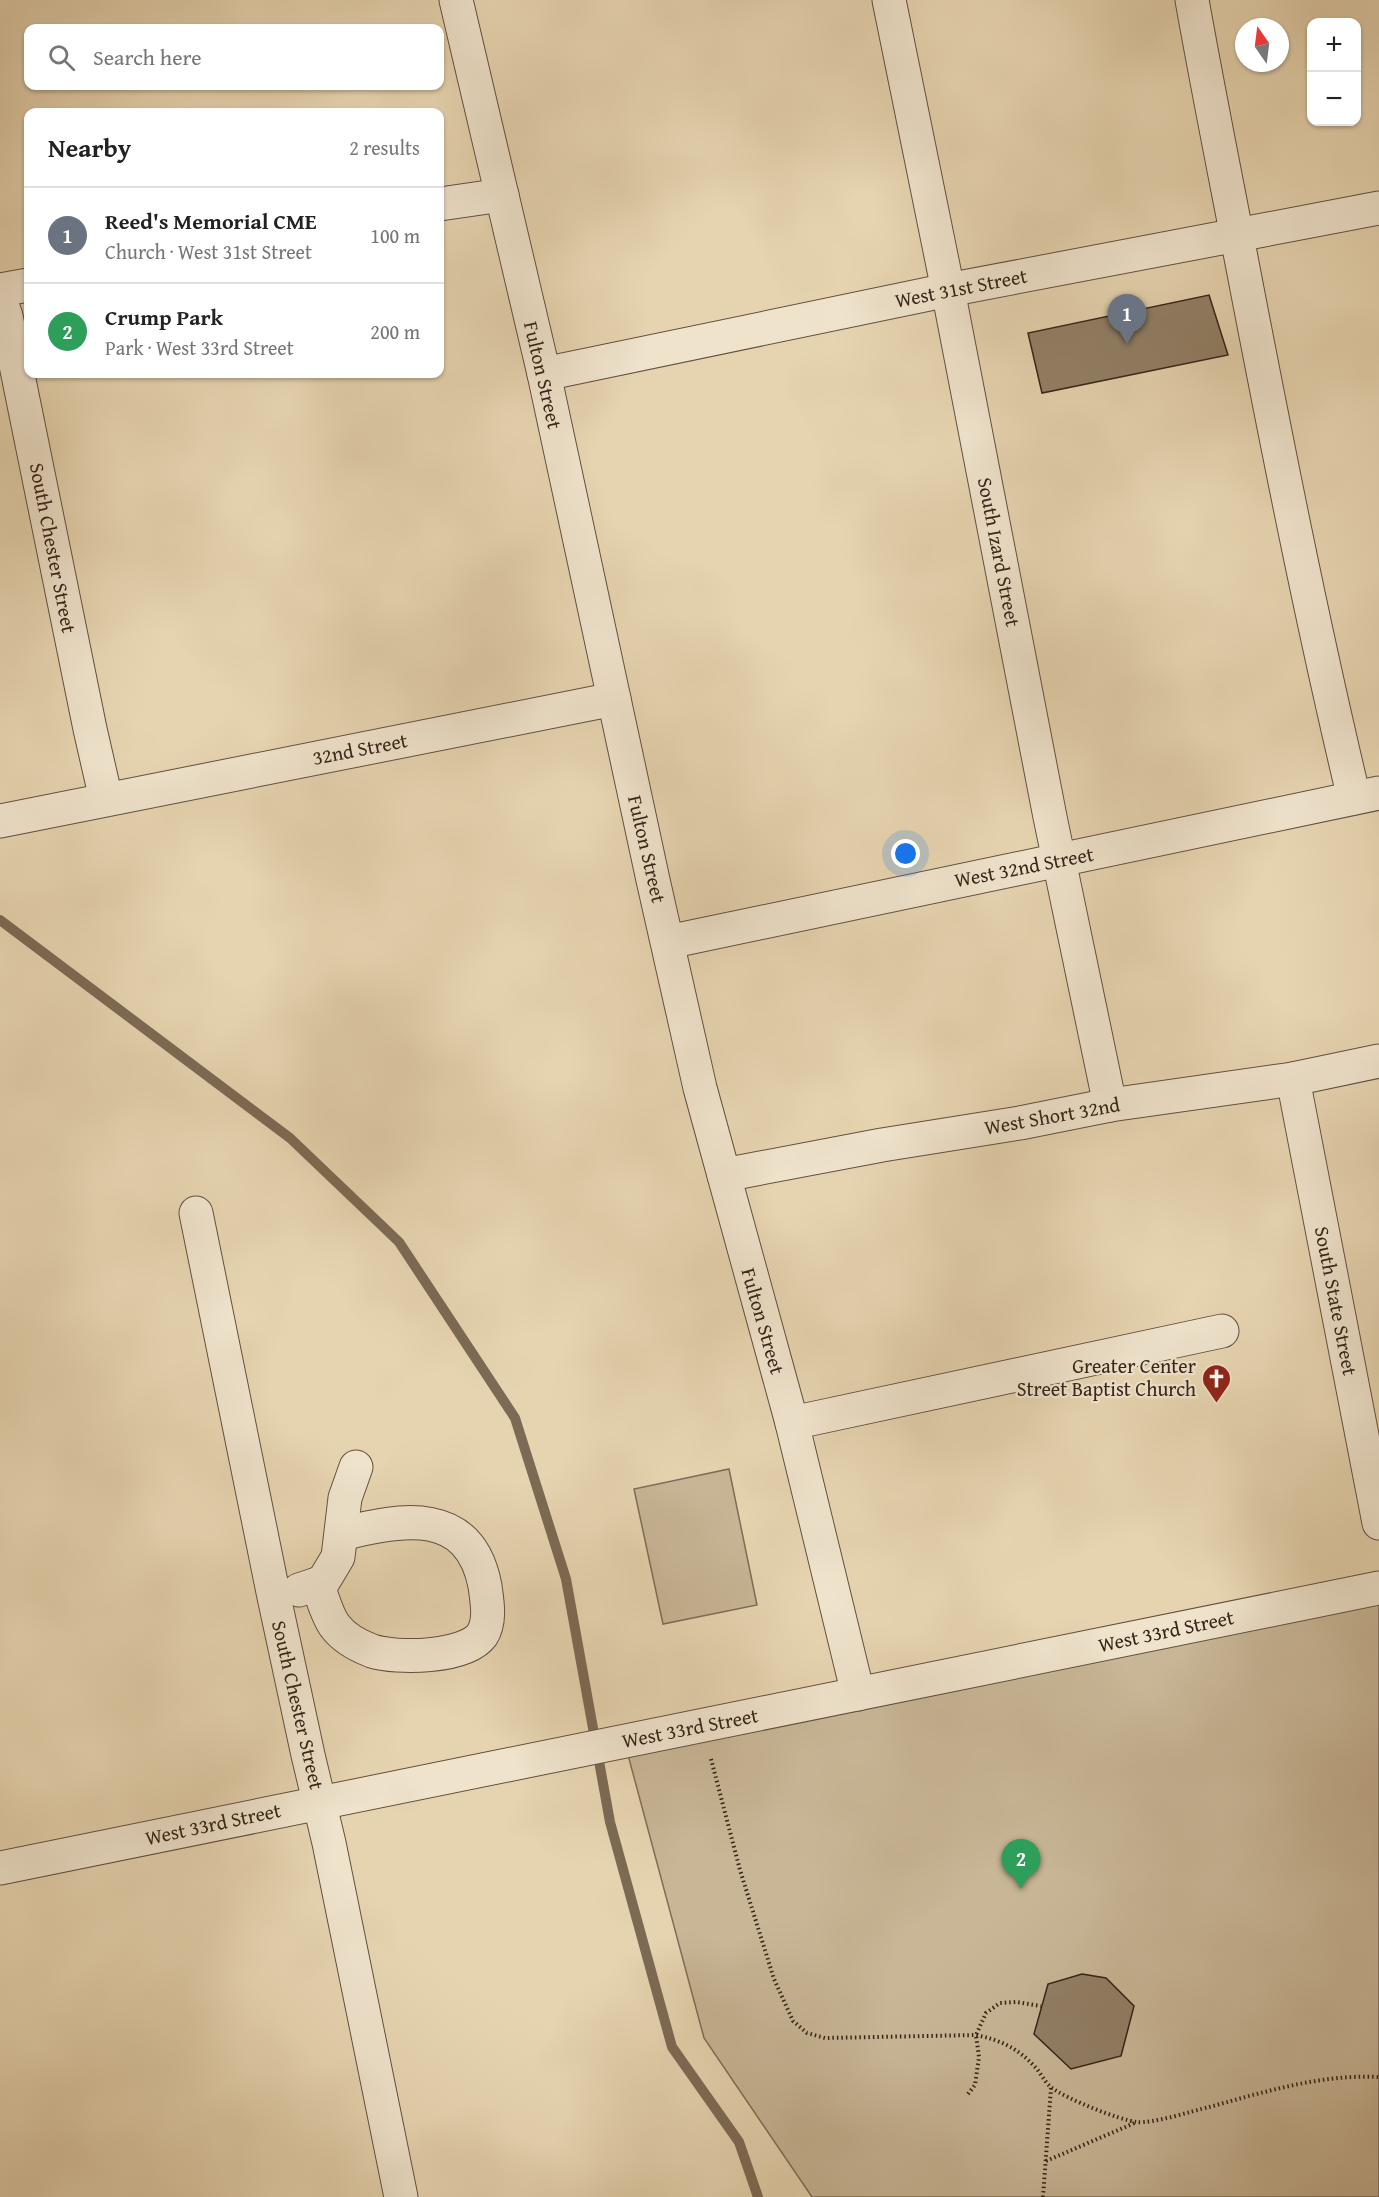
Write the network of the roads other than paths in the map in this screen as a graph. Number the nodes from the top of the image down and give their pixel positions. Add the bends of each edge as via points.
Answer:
1 (456, 0) edge
2 (889, 0) edge
3 (1192, 0) edge
4 (502, 195) junction
5 (444, 203) edge
6 (1379, 208) edge
7 (1237, 235) junction
8 (24, 286) edge
9 (0, 290) edge
10 (948, 290) junction
11 (0, 298) edge
12 (544, 374) junction
13 (614, 699) junction
14 (1366, 795) edge
15 (106, 798) junction
16 (0, 820) edge
17 (1059, 859) junction
18 (668, 942) junction
19 (1379, 1060) edge
20 (1293, 1080) junction
21 (1110, 1105) junction
22 (724, 1175) junction
23 (196, 1213) dead end
24 (1222, 1331) dead end
25 (792, 1424) junction
26 (356, 1467) dead end
27 (1379, 1523) edge
28 (342, 1534) junction
29 (317, 1584) junction
30 (1379, 1588) edge
31 (274, 1597) junction
32 (858, 1694) junction
33 (320, 1802) junction
34 (0, 1868) edge
35 (401, 2197) edge

1 - 4 street, Fulton Street
2 - 10 street, South Izard Street
3 - 7 street
4 - 5 street
4 - 12 street, Fulton Street
6 - 7 street, West 31st Street
7 - 10 street, West 31st Street
7 - 14 street via 1331,703
8 - 9 street
10 - 12 street, West 31st Street
10 - 17 street, South Izard Street
11 - 15 street, South Chester Street
12 - 13 street, Fulton Street
13 - 15 street, 32nd Street
13 - 18 street, Fulton Street
14 - 17 street, West 32nd Street
15 - 16 street
17 - 18 street, West 32nd Street
17 - 21 street, South Izard Street
18 - 22 street, Fulton Street via 700,1088
19 - 20 street, West Short 32nd
20 - 21 street, West Short 32nd
20 - 27 street, South State Street
21 - 22 street, West Short 32nd
22 - 25 street, Fulton Street
23 - 31 street, South Chester Street
24 - 25 street
25 - 32 street, Fulton Street
26 - 28 street via 345,1498
28 - 29 street via 338,1557 323,1582
28 - 29 street via 401,1523 441,1527 461,1538 476,1558 483,1577 489,1610 482,1635 463,1648 438,1654 408,1657 374,1651 351,1640 334,1625
29 - 31 street
30 - 32 street, West 33rd Street
31 - 33 street, South Chester Street
32 - 33 street, West 33rd Street
33 - 34 street, West 33rd Street
33 - 35 street, South Chester Street

